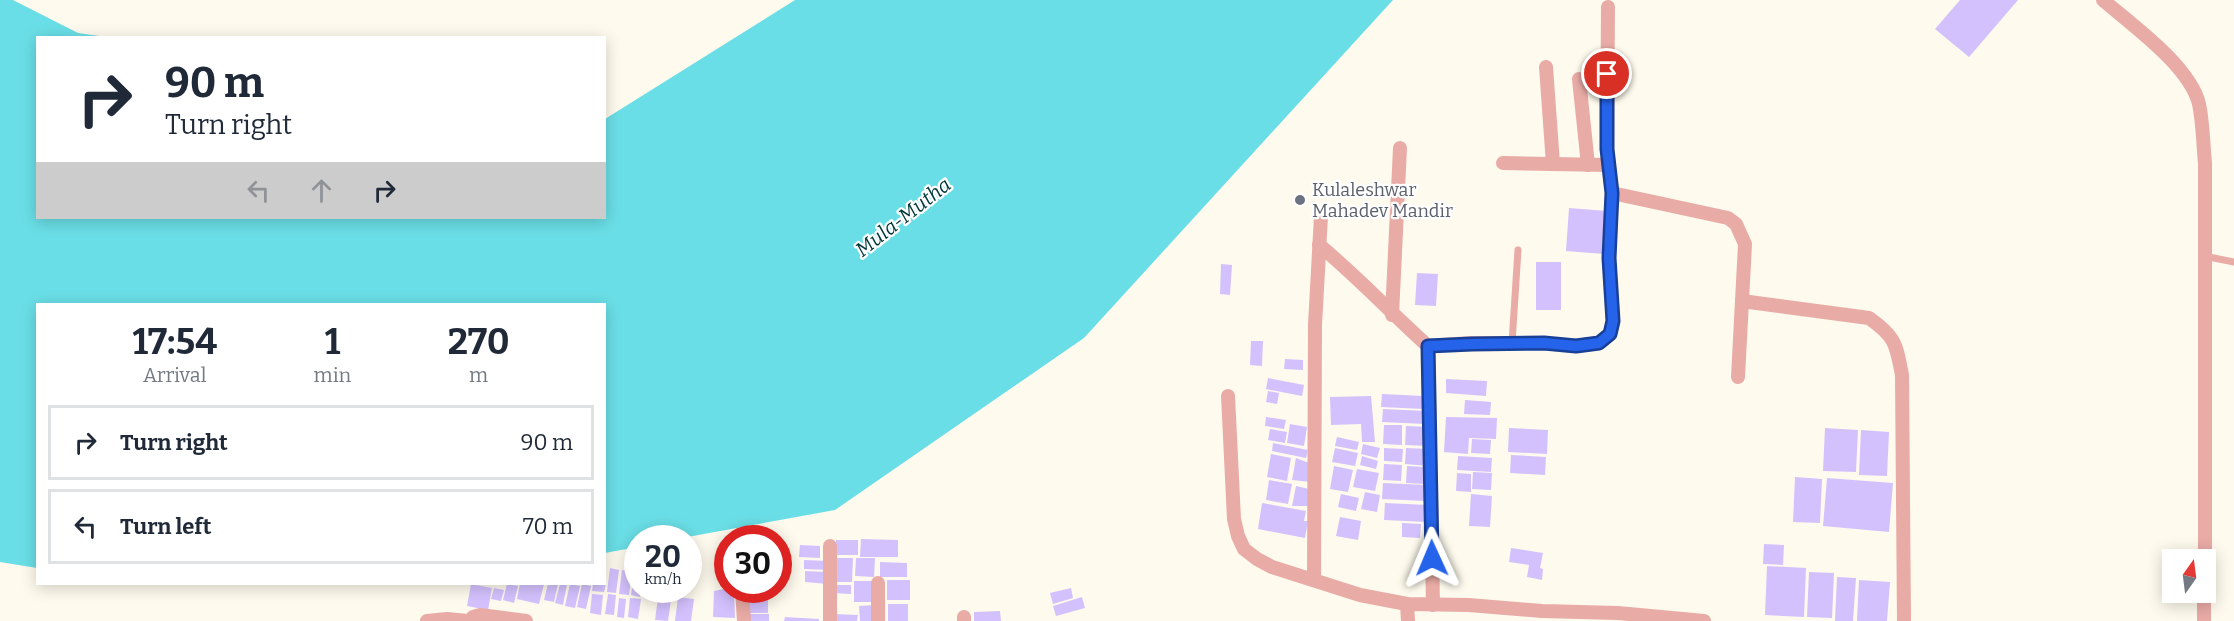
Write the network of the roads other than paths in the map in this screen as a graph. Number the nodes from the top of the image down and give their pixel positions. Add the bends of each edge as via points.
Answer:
1 (2103, 0) edge
2 (1608, 7) dead end
3 (1546, 67) dead end
4 (1579, 79) dead end
5 (1400, 148) dead end
6 (1503, 164) dead end
7 (1554, 164) junction
8 (1588, 165) junction
9 (1608, 165) junction
10 (1612, 193) junction
11 (1321, 216) dead end
12 (1318, 245) junction
13 (1518, 249) dead end
14 (2204, 256) junction
15 (2234, 262) edge
16 (1742, 301) junction
17 (1392, 315) junction
18 (1512, 343) junction
19 (1428, 346) junction
20 (1738, 378) dead end
21 (1228, 396) dead end
22 (830, 546) dead end
23 (2205, 549) edge
24 (1314, 580) junction
25 (878, 583) dead end
26 (743, 603) edge
27 (2204, 603) edge
28 (1407, 604) junction
29 (1432, 605) junction
30 (1542, 616) edge
31 (428, 621) edge
32 (469, 621) edge
33 (526, 621) edge
34 (744, 621) edge
35 (830, 621) edge
36 (878, 621) edge
37 (1408, 621) edge
38 (1704, 621) edge
39 (1904, 621) edge
40 (2204, 621) edge

1 - 14 street via 2167,56 2183,74 2198,102 2205,163
2 - 9 street
3 - 7 street
4 - 8 street
5 - 17 street
6 - 7 street
7 - 8 street
8 - 9 street
9 - 10 street
10 - 16 street via 1728,218 1736,224 1745,244
10 - 18 street via 1610,334 1599,343 1576,346
11 - 12 street
12 - 17 street
12 - 24 street
13 - 18 lane
14 - 15 lane
14 - 23 street
16 - 20 street
16 - 39 street via 1869,318 1886,330 1897,346 1902,375
17 - 19 street
18 - 19 street
19 - 29 street
21 - 24 street via 1234,519 1244,549 1257,559
22 - 35 street
24 - 28 street via 1360,595
25 - 36 street
26 - 34 street
27 - 40 street
28 - 29 street
28 - 37 street
29 - 30 street via 1469,605
30 - 38 street via 1618,613
31 - 32 street
32 - 33 street via 480,615

